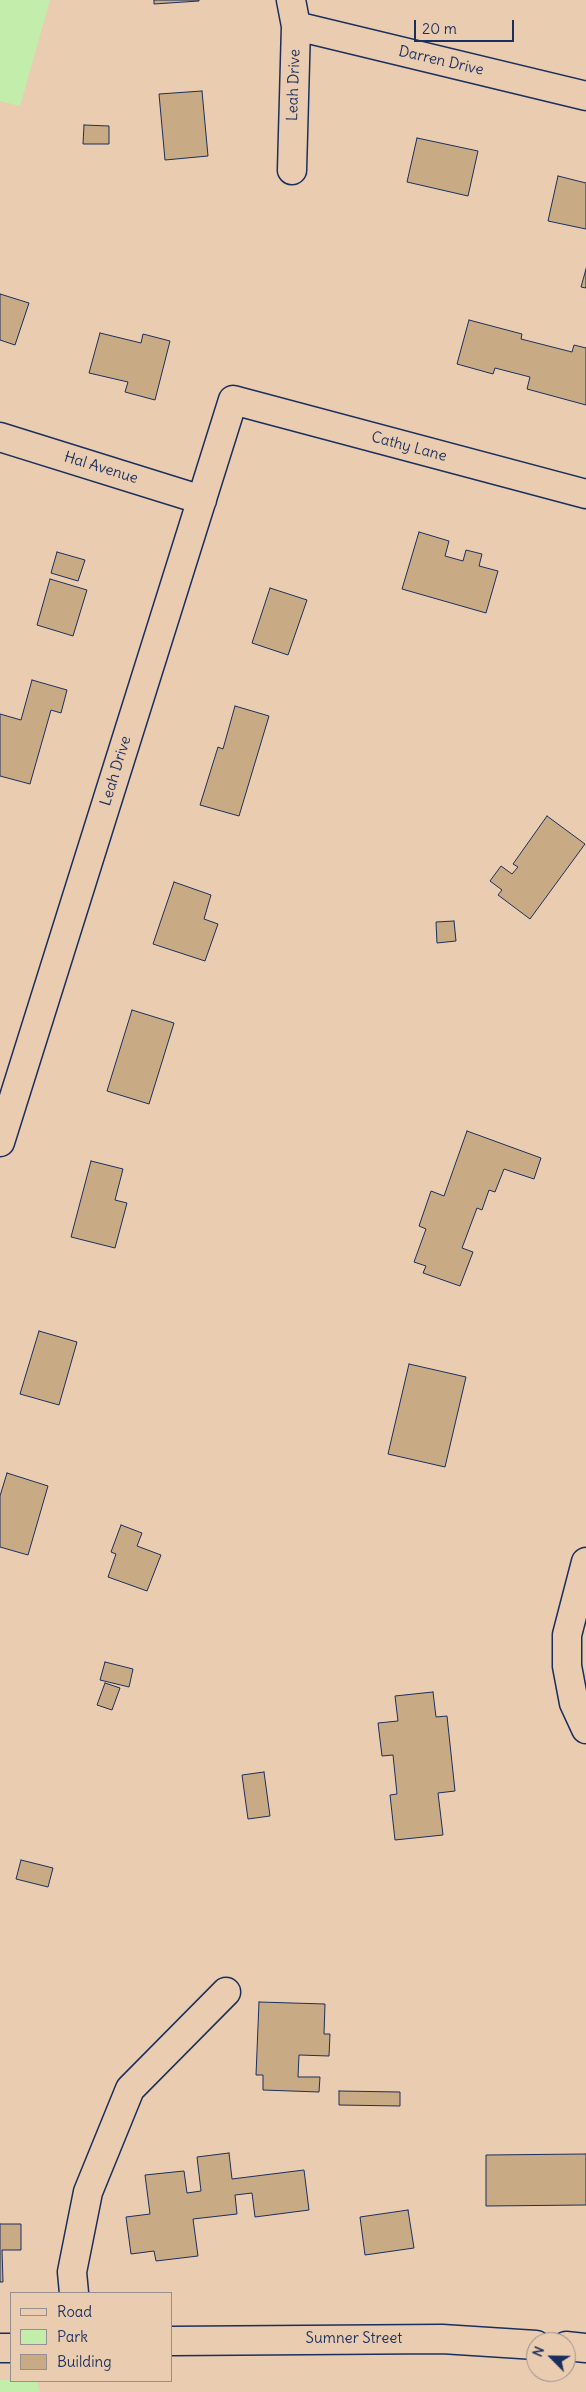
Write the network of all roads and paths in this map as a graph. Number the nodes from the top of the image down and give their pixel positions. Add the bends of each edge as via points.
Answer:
1 (290, 0) edge
2 (296, 26) junction
3 (586, 96) edge
4 (292, 170) dead end
5 (233, 400) joint
6 (0, 437) edge
7 (586, 494) edge
8 (202, 500) junction
9 (0, 1142) edge
10 (586, 1562) edge
11 (586, 1729) edge
12 (226, 1992) dead end
13 (74, 2292) edge
14 (172, 2341) edge
15 (526, 2344) edge

1 - 2 street, Leah Drive
2 - 3 street, Darren Drive
2 - 4 street, Leah Drive
5 - 7 street, Cathy Lane
5 - 8 street, Leah Drive
6 - 8 street, Hal Avenue
8 - 9 street, Leah Drive
10 - 11 street via 567,1635 567,1666 574,1703
12 - 13 street via 130,2089 88,2192 72,2272
14 - 15 street, Sumner Street via 442,2339

